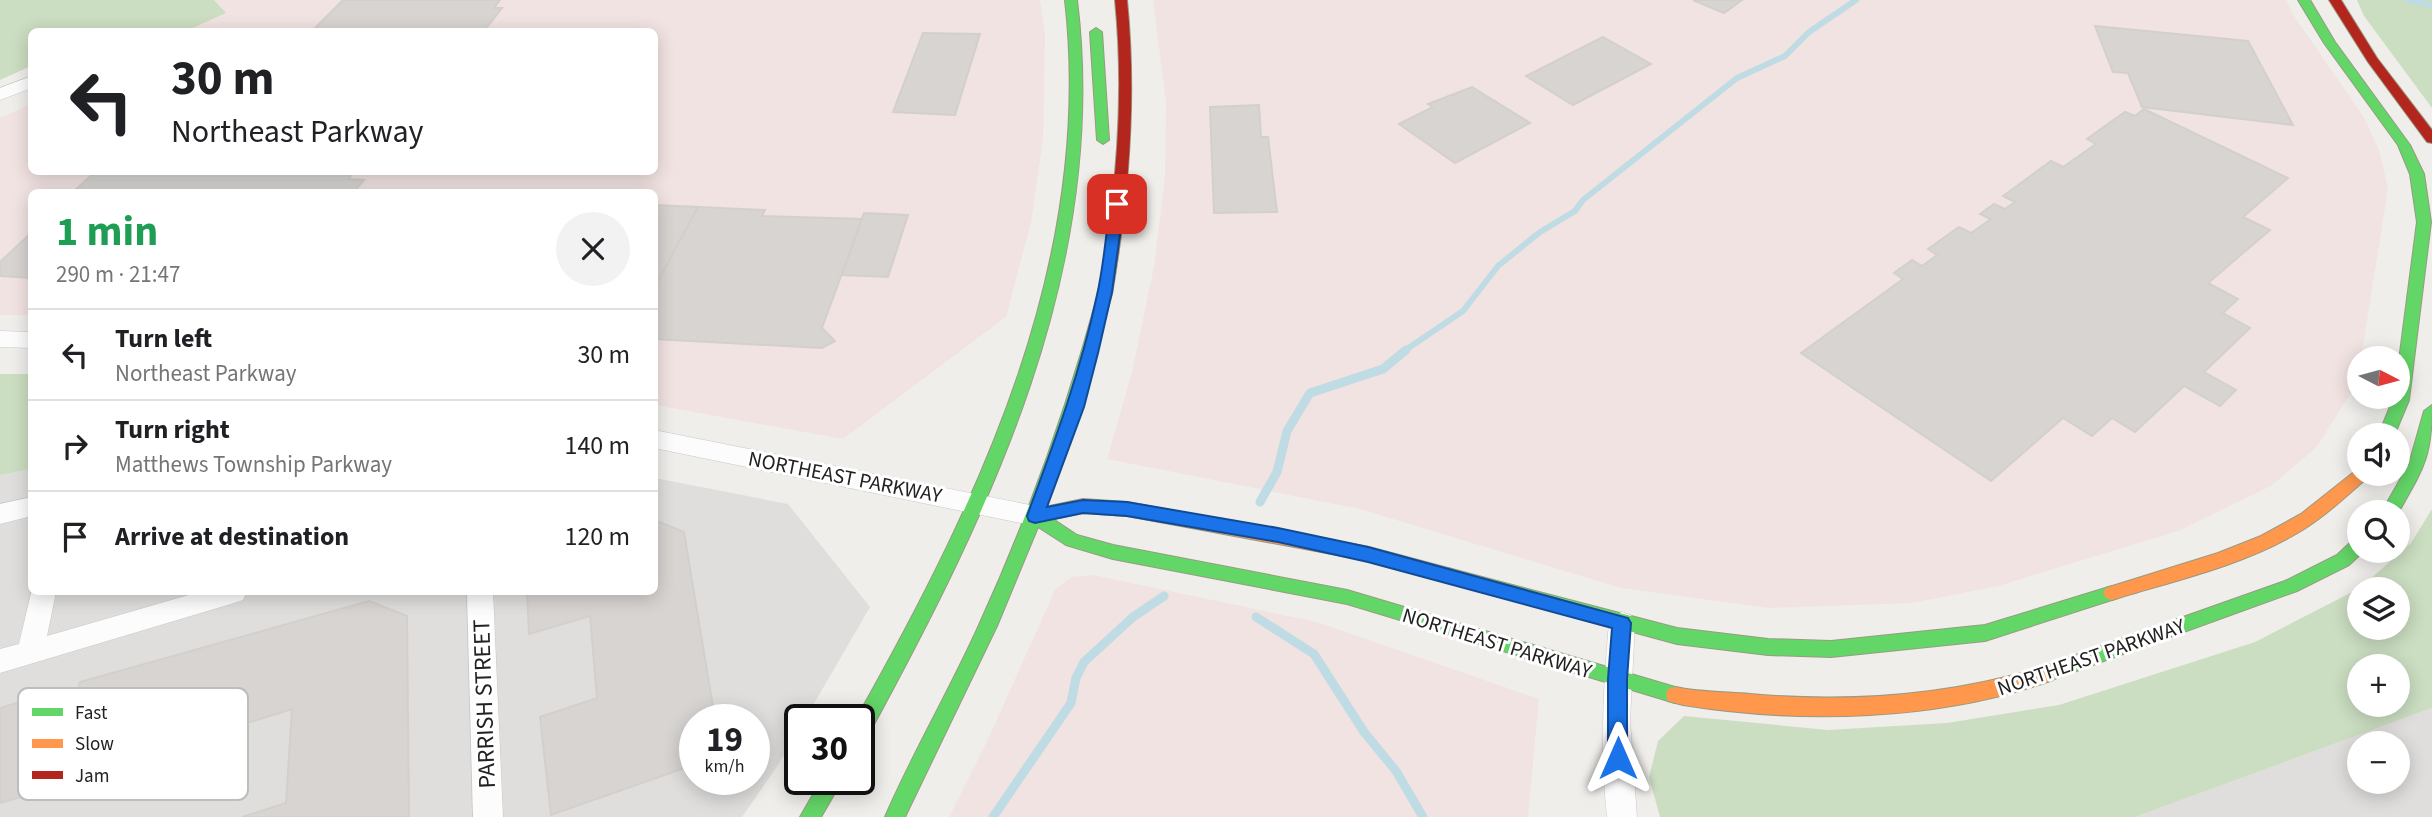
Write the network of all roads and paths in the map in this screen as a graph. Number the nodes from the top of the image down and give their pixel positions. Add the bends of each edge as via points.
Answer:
1 (1118, 0) edge
2 (2304, 0) edge
3 (2334, 0) edge
4 (1072, 6) edge
5 (28, 83) edge
6 (0, 95) edge
7 (2432, 139) edge
8 (1117, 204) junction
9 (0, 339) edge
10 (28, 340) edge
11 (2432, 411) edge
12 (2391, 423) edge
13 (658, 440) edge
14 (2347, 485) edge
15 (2398, 500) edge
16 (977, 503) junction
17 (28, 507) edge
18 (0, 514) edge
19 (1035, 516) junction
20 (2347, 556) edge
21 (42, 595) edge
22 (224, 595) edge
23 (480, 595) edge
24 (1622, 623) junction
25 (30, 652) junction
26 (0, 660) edge
27 (1617, 679) junction
28 (875, 705) edge
29 (823, 795) edge
30 (488, 817) edge
31 (810, 817) edge
32 (895, 817) edge
33 (1622, 817) edge

1 - 8 street via 1127,40 1124,157
2 - 12 street via 2404,145 2417,174 2424,222 2401,400
3 - 7 street
4 - 8 street via 1095,23 1104,167
4 - 16 street via 1077,101 1055,280 1024,384
5 - 6 street
8 - 19 street via 1091,353
9 - 10 street
11 - 15 street via 2427,444
13 - 16 street, NORTHEAST PARKWAY
14 - 24 street, NORTHEAST PARKWAY via 2286,531 2208,562 1985,633 1831,649 1755,646 1676,636
16 - 19 street, NORTHEAST PARKWAY
16 - 28 street
17 - 18 street
19 - 24 street, NORTHEAST PARKWAY via 1083,506 1127,509 1278,535
19 - 27 street, NORTHEAST PARKWAY via 1072,540 1113,552 1346,597
19 - 32 street via 994,617
20 - 27 street, NORTHEAST PARKWAY via 2291,586 2002,690 1860,710 1679,696
21 - 25 street
22 - 25 street
23 - 30 street, PARRISH STREET
24 - 27 street
25 - 26 street
27 - 33 street
29 - 31 street

